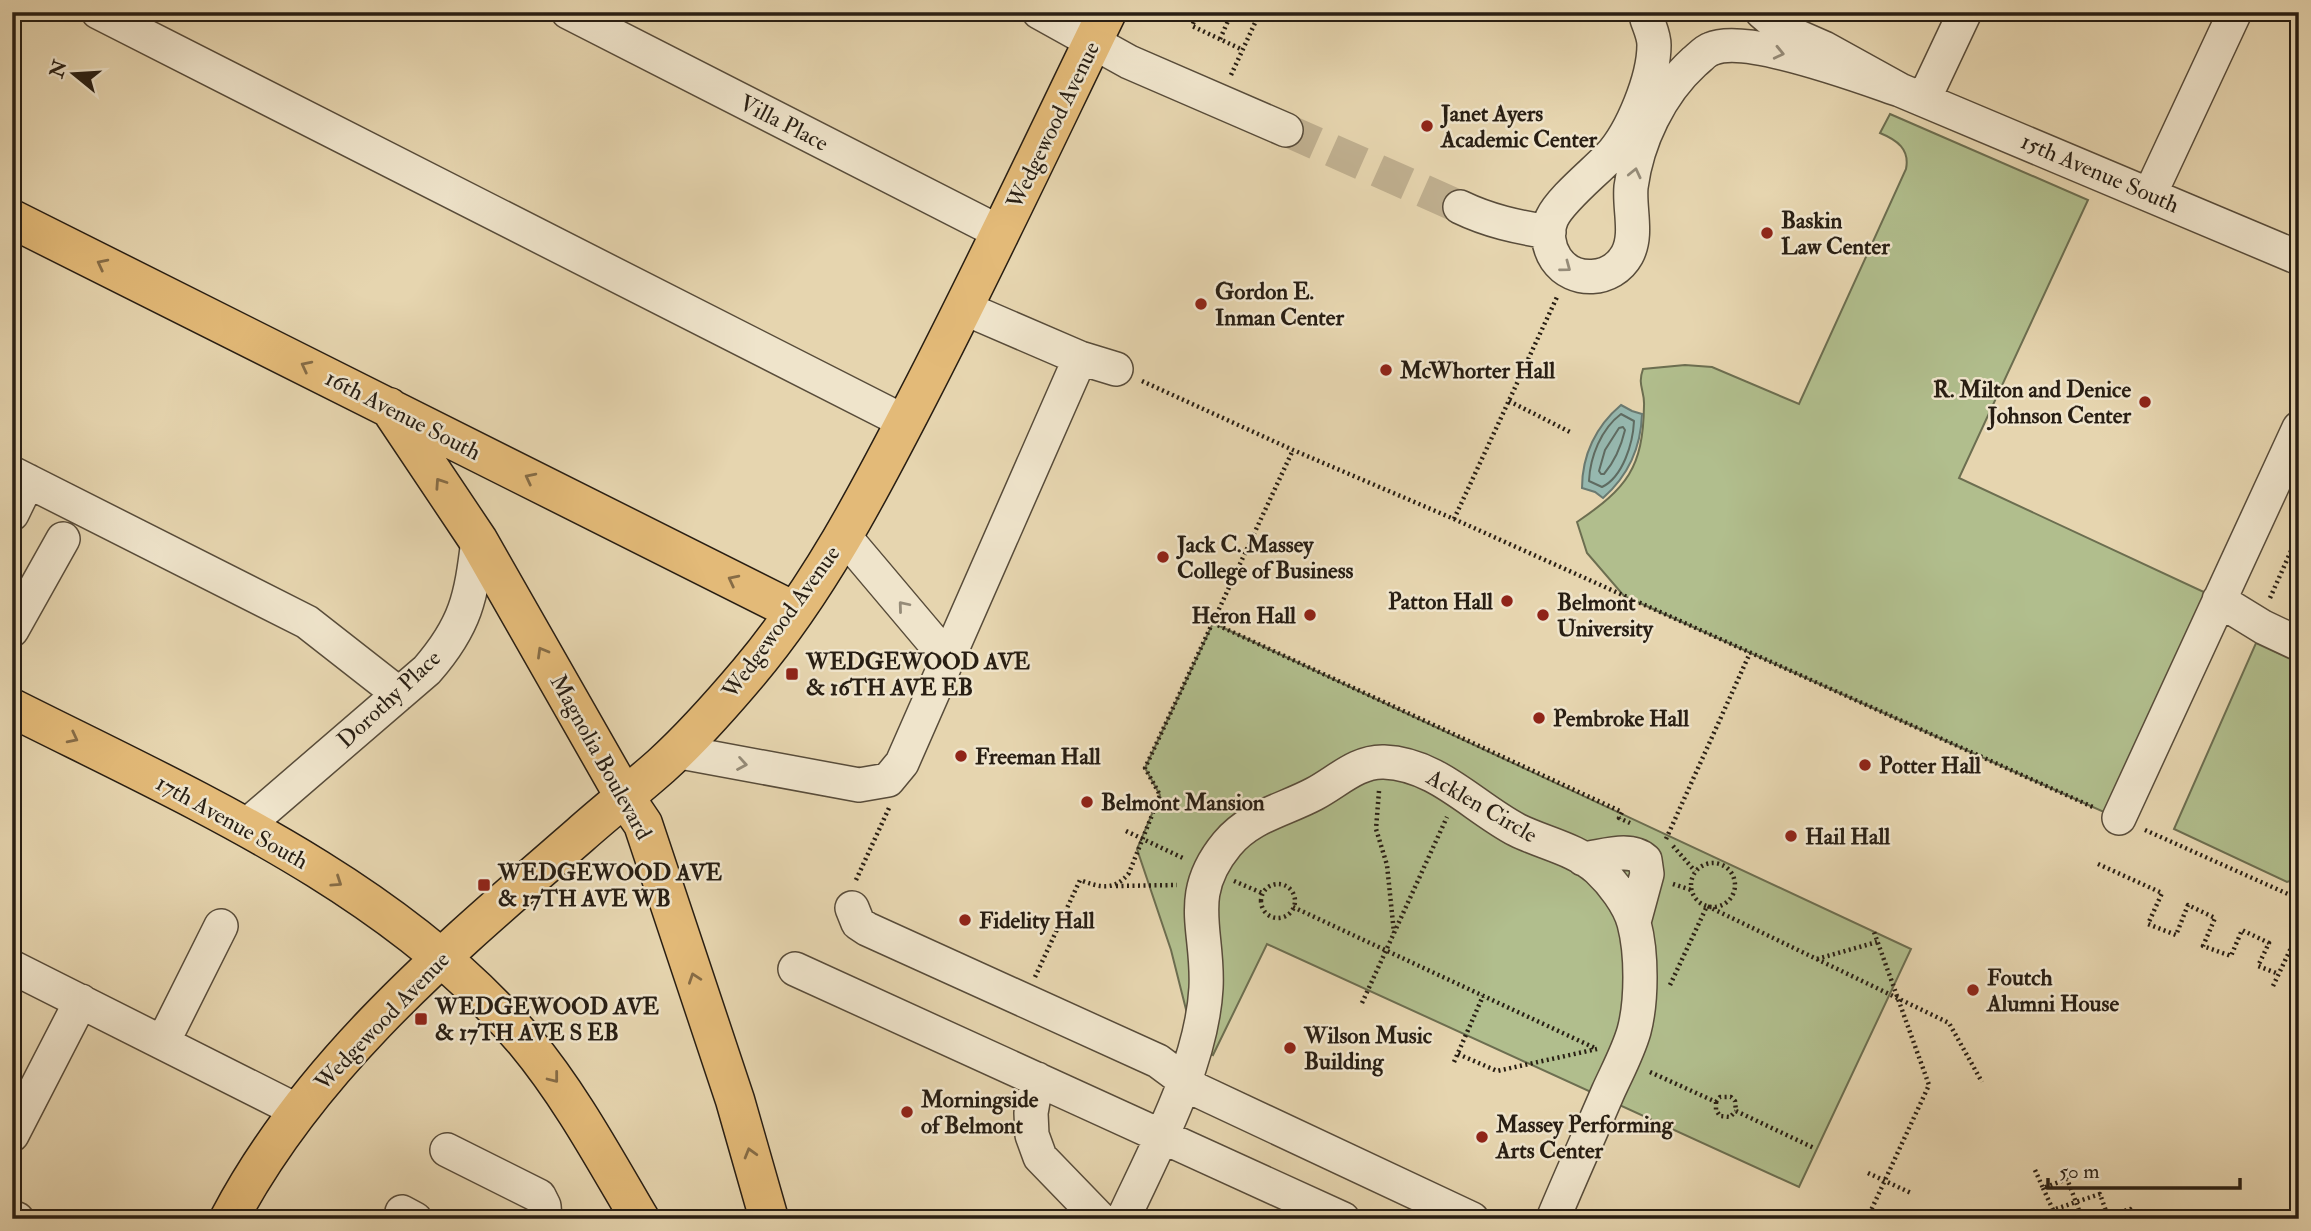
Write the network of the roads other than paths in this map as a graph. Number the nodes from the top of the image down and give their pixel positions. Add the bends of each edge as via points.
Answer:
1 (98, 12) edge
2 (568, 12) edge
3 (1039, 12) edge
4 (1746, 12) edge
5 (1762, 12) edge
6 (1965, 12) edge
7 (2235, 12) edge
8 (1646, 16) edge
9 (1100, 27) edge
10 (1712, 48) junction
11 (1912, 94) junction
12 (1286, 130) tunnel mouth
13 (2150, 194) junction
14 (1460, 207) tunnel mouth
15 (12, 219) edge
16 (1555, 219) junction
17 (1001, 233) junction
18 (1626, 250) junction
19 (2299, 258) edge
20 (964, 308) junction
21 (1080, 358) junction
22 (1116, 369) road end
23 (389, 407) junction
24 (905, 422) junction
25 (2299, 428) edge
26 (20, 477) edge
27 (12, 514) edge
28 (844, 536) junction
29 (63, 539) dead end
30 (478, 540) junction
31 (2219, 600) junction
32 (794, 611) junction
33 (12, 630) edge
34 (2299, 644) edge
35 (947, 659) junction
36 (399, 694) junction
37 (12, 708) edge
38 (675, 751) junction
39 (624, 796) junction
40 (2119, 818) road end
41 (247, 825) junction
42 (852, 908) dead end
43 (221, 926) dead end
44 (439, 958) junction
45 (12, 967) edge
46 (795, 969) dead end
47 (80, 1001) junction
48 (163, 1042) junction
49 (1037, 1079) junction
50 (1181, 1089) junction
51 (298, 1111) junction
52 (12, 1135) edge
53 (1161, 1135) junction
54 (447, 1150) dead end
55 (229, 1219) edge
56 (545, 1219) edge
57 (640, 1219) edge
58 (769, 1219) edge
59 (1100, 1219) edge
60 (1123, 1219) edge
61 (1343, 1219) edge
62 (1472, 1219) edge
63 (1553, 1219) edge

1 - 24 street
2 - 17 street, Villa Place
3 - 9 street
4 - 10 street via 1734,33
5 - 11 street, 15th Avenue South via 1783,30
6 - 11 street
7 - 13 street
8 - 10 street, 15th Avenue South via 1657,34 1675,46 1696,51
8 - 16 street via 1654,47 1640,103 1613,153
9 - 12 street via 1129,62
9 - 17 main road, Wedgewood Avenue
10 -> 11 street, 15th Avenue South via 1770,50
18 -> 10 street via 1631,188 1642,144 1672,83
11 - 13 street, 15th Avenue South
13 - 19 street, 15th Avenue South
14 - 16 street via 1502,224
23 -> 15 main road, 16th Avenue South
16 - 18 street via 1569,199 1592,193 1610,198 1625,212 1631,227
16 -> 18 street via 1549,241 1554,256 1569,271 1583,276 1609,272
17 - 20 main road, Wedgewood Avenue
20 - 21 street
20 - 24 main road, Wedgewood Avenue
21 - 22 street
21 - 35 street
30 -> 23 main road, Magnolia Boulevard
32 -> 23 main road, 16th Avenue South
24 - 28 main road, Wedgewood Avenue
25 - 31 street
26 - 27 street
26 - 36 street via 307,622
28 - 32 main road, Wedgewood Avenue
35 -> 28 street
29 - 33 street
30 - 36 street, Dorothy Place via 468,605 459,624 427,670
39 -> 30 main road, Magnolia Boulevard
31 - 34 street
31 - 40 street
32 - 38 main road, Wedgewood Avenue via 752,669
38 -> 35 street via 859,785 888,780 902,763
36 - 41 street, Dorothy Place
37 -> 41 main road, 17th Avenue South
38 - 39 main road, Wedgewood Avenue
39 - 44 main road, Wedgewood Avenue
58 -> 39 main road, Magnolia Boulevard via 735,1100 643,824
41 -> 44 main road, 17th Avenue South via 400,926
42 - 50 street via 858,923 867,929 1158,1061
43 - 48 street
44 - 51 main road, Wedgewood Avenue
44 -> 57 main road via 524,1040 562,1088
45 - 47 street
46 - 49 street
47 - 48 street
47 - 52 street
48 - 51 street
49 - 53 street
49 - 59 street via 1031,1112 1032,1135 1040,1157
50 - 53 street
50 - 62 street via 1197,1090
50 - 63 street, Acklen Circle via 1204,1011 1206,960 1200,906 1216,859 1244,827 1317,793 1359,767 1374,762 1413,768 1459,791 1512,827 1598,869 1634,922 1640,997 1633,1034
51 - 55 main road, Wedgewood Avenue
53 - 60 street
53 - 61 street
54 - 56 street via 540,1196

